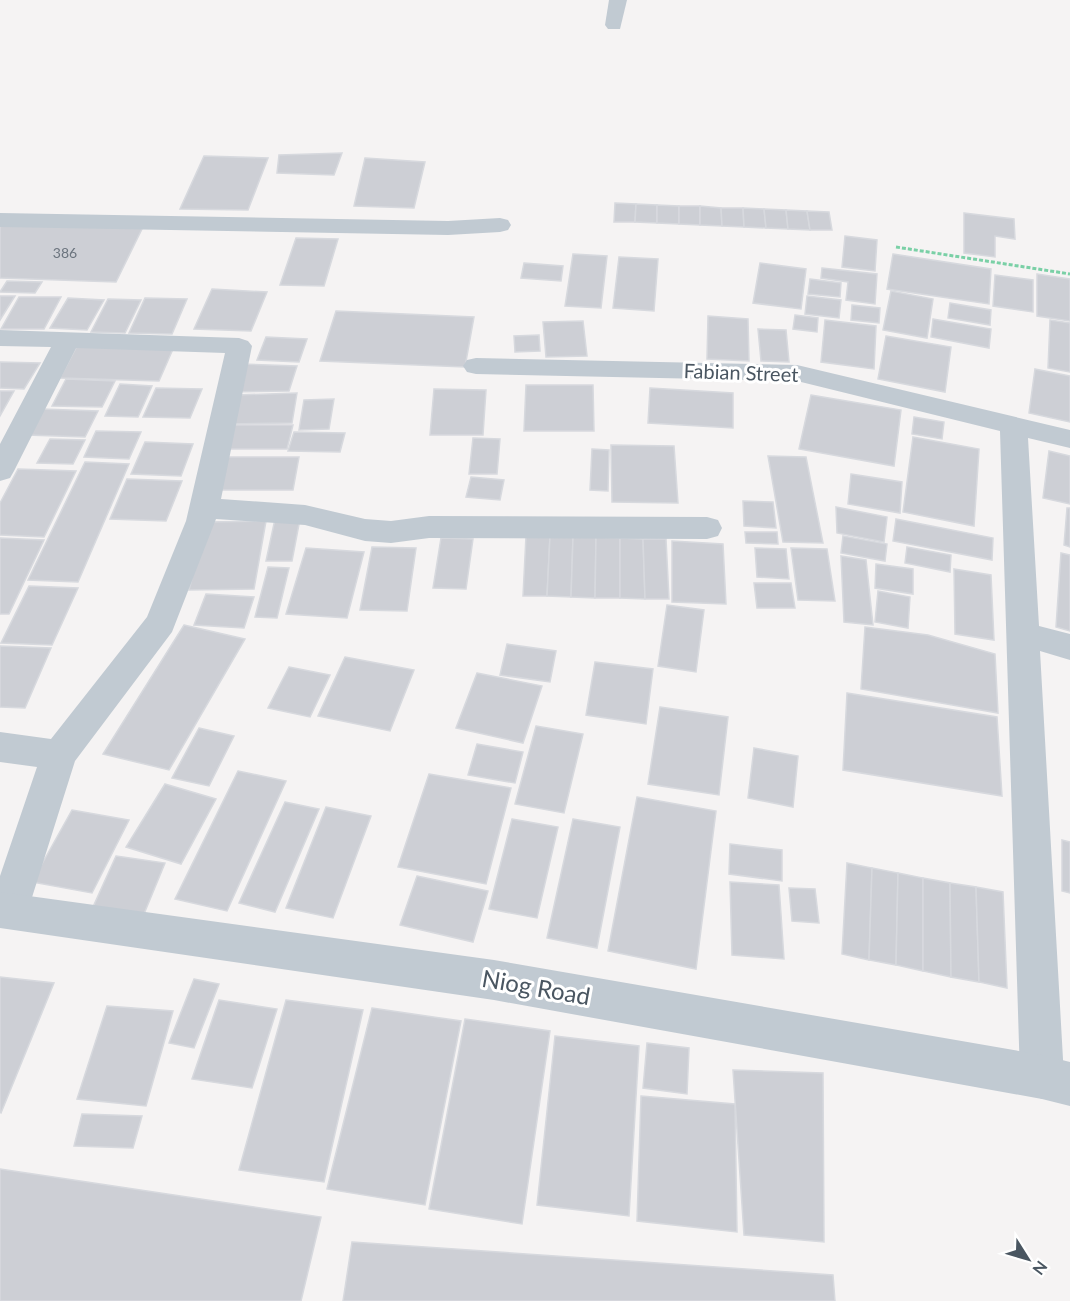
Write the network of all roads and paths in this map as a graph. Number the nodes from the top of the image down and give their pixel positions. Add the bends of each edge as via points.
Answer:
1 (618, 0) edge
2 (614, 26) dead end
3 (0, 220) edge
4 (500, 225) dead end
5 (896, 247) dead end
6 (1070, 274) edge
7 (0, 338) edge
8 (68, 339) junction
9 (476, 366) dead end
10 (1014, 425) junction
11 (1070, 439) edge
12 (0, 471) edge
13 (204, 508) junction
14 (707, 528) dead end
15 (1023, 634) junction
16 (1070, 647) edge
17 (0, 747) edge
18 (59, 755) junction
19 (4, 910) edge
20 (1056, 1080) edge

1 - 2 street
3 - 4 street via 448,228
5 - 6 path
7 - 8 street
8 - 12 street
8 - 13 street via 239,346
9 - 10 street, Fabian Street via 797,373
10 - 11 street, Fabian Street
10 - 15 street
13 - 14 street via 304,515 365,530 391,532 429,527
13 - 18 street via 161,623
15 - 16 street
15 - 20 street
17 - 18 street
18 - 19 street
19 - 20 street, Niog Road via 494,980

